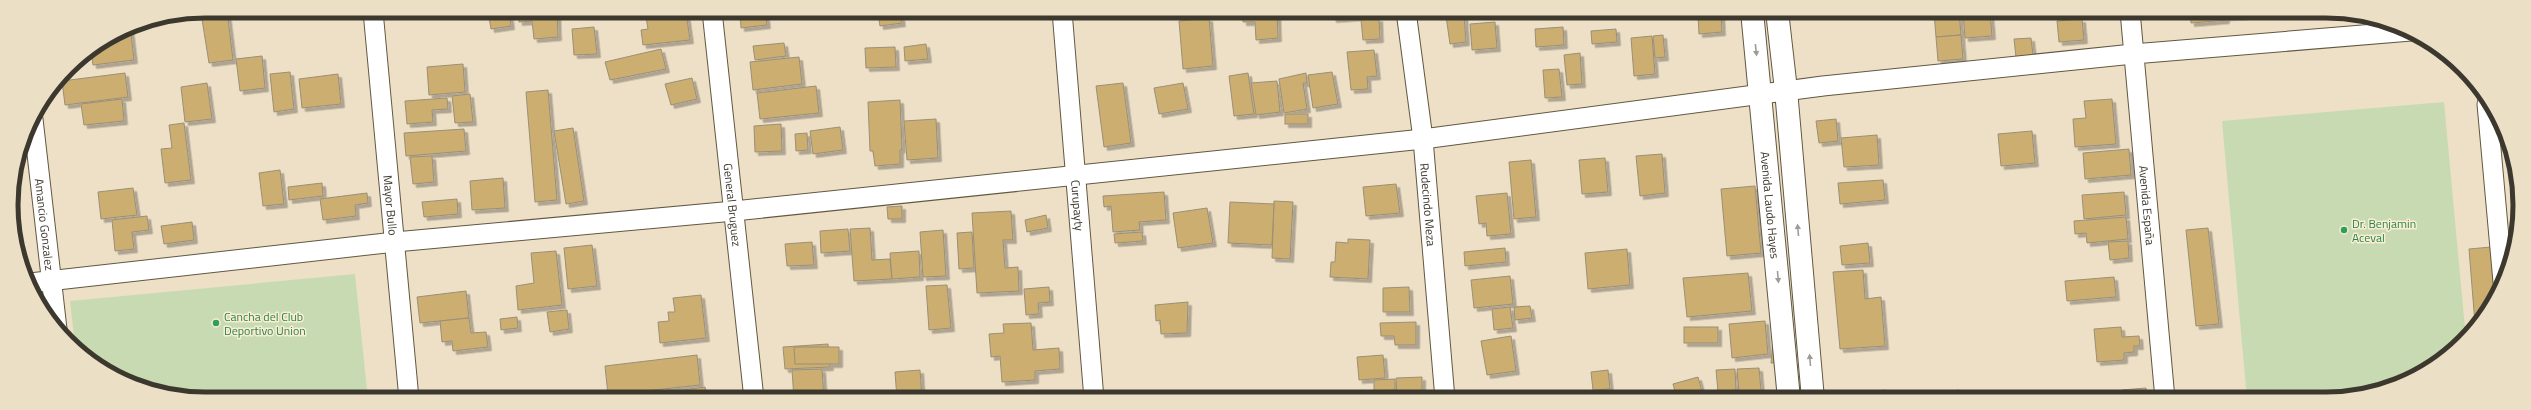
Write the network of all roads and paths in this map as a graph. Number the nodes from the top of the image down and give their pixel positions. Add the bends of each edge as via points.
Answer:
1 (374, 18) edge
2 (713, 18) edge
3 (1063, 18) edge
4 (1407, 18) edge
5 (1753, 18) edge
6 (1778, 18) edge
7 (2130, 18) edge
8 (2398, 32) edge
9 (2133, 54) junction
10 (1786, 90) junction
11 (1760, 94) junction
12 (2488, 111) edge
13 (34, 128) edge
14 (1422, 139) junction
15 (1075, 174) junction
16 (734, 210) junction
17 (395, 242) junction
18 (2502, 269) edge
19 (52, 280) junction
20 (34, 282) edge
21 (56, 317) edge
22 (408, 392) edge
23 (753, 392) edge
24 (1093, 392) edge
25 (1444, 392) edge
26 (1788, 392) edge
27 (1812, 392) edge
28 (2164, 392) edge

1 - 17 street, Mayor Bullo
2 - 16 street, General Bruguez
3 - 15 street, Curupayty
4 - 14 street, Rudecindo Meza
5 -> 11 street, Avenida Laudo Hayes
6 - 10 street, Avenida Laudo Hayes
7 - 9 street, Avenida España
8 - 9 street
9 - 10 street
9 - 28 street, Avenida España
10 - 11 street
27 -> 10 street, Avenida Laudo Hayes
11 - 14 street
11 -> 26 street, Avenida Laudo Hayes
12 - 18 street
13 - 19 street, Amancio Gonzalez
14 - 15 street
14 - 25 street, Rudecindo Meza
15 - 16 street
15 - 24 street, Curupayty
16 - 17 street
16 - 23 street, General Bruguez
17 - 19 street
17 - 22 street, Mayor Bullo
19 - 20 street
19 - 21 street, Amancio Gonzalez

